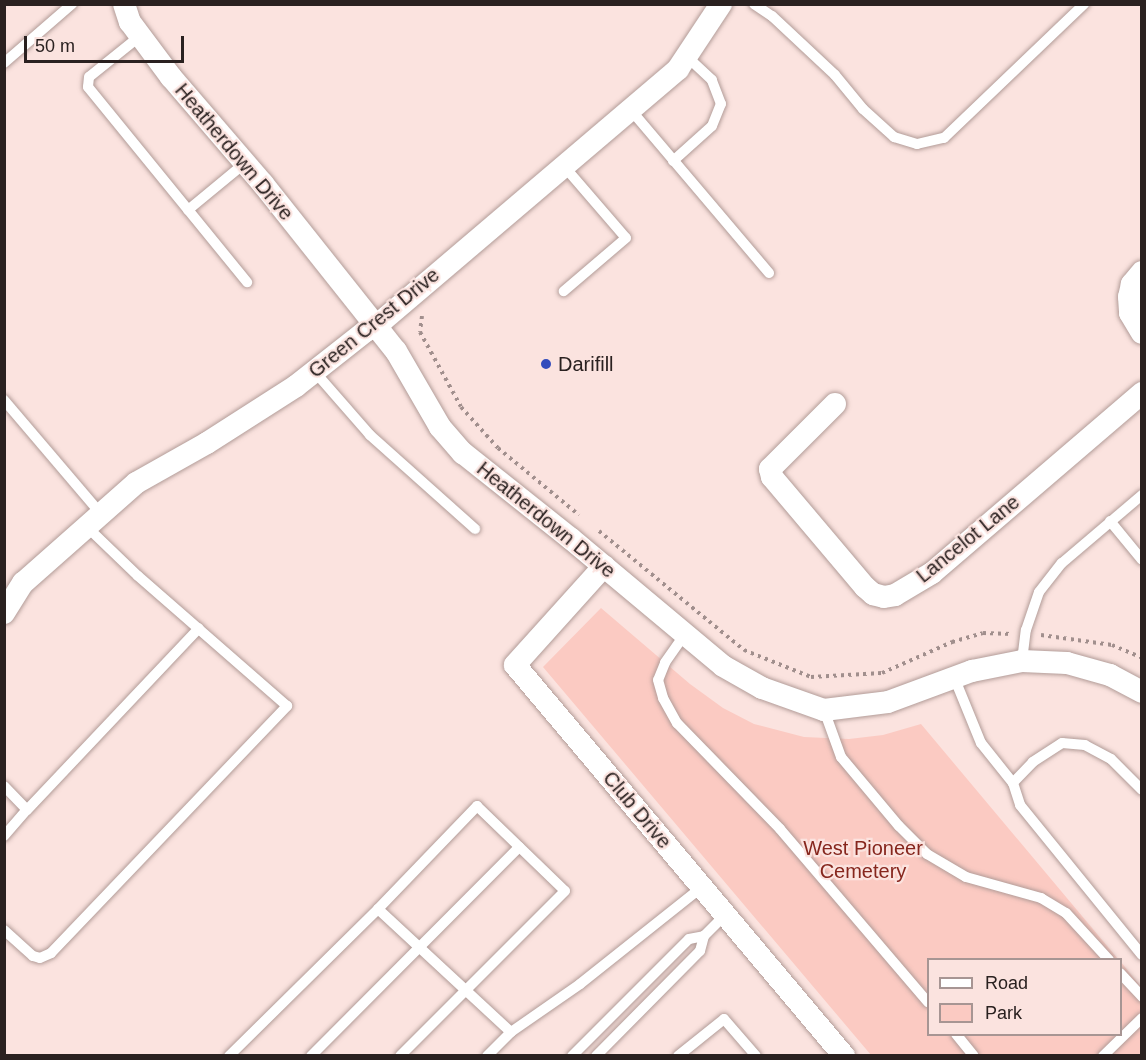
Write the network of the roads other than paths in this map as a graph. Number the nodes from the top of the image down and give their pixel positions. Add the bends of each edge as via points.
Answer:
1 (72, 4) edge
2 (124, 4) edge
3 (721, 4) edge
4 (754, 4) edge
5 (1084, 4) edge
6 (140, 36) junction
7 (686, 56) junction
8 (4, 63) edge
9 (629, 108) junction
10 (674, 161) junction
11 (245, 163) junction
12 (563, 165) junction
13 (188, 210) junction
14 (1142, 272) edge
15 (769, 273) dead end
16 (247, 282) dead end
17 (564, 291) dead end
18 (375, 325) junction
19 (1142, 333) edge
20 (315, 372) junction
21 (1142, 393) edge
22 (4, 400) edge
23 (835, 404) dead end
24 (1142, 495) edge
25 (94, 521) junction
26 (1110, 521) junction
27 (475, 529) dead end
28 (1142, 560) edge
29 (603, 566) junction
30 (4, 613) edge
31 (199, 628) junction
32 (685, 634) junction
33 (1022, 660) junction
34 (954, 677) junction
35 (1142, 692) edge
36 (824, 710) junction
37 (1013, 783) junction
38 (4, 786) edge
39 (1142, 790) edge
40 (27, 810) junction
41 (4, 836) edge
42 (519, 847) junction
43 (702, 887) junction
44 (378, 909) junction
45 (725, 915) junction
46 (4, 930) edge
47 (704, 936) junction
48 (419, 946) junction
49 (1142, 954) edge
50 (1107, 958) edge
51 (1122, 975) edge
52 (465, 990) junction
53 (1142, 998) edge
54 (927, 1001) edge
55 (1142, 1018) edge
56 (511, 1032) junction
57 (957, 1036) edge
58 (230, 1056) edge
59 (311, 1056) edge
60 (400, 1056) edge
61 (487, 1056) edge
62 (572, 1056) edge
63 (596, 1056) edge
64 (678, 1056) edge
65 (756, 1056) edge
66 (844, 1056) edge
67 (974, 1056) edge
68 (1103, 1056) edge

1 - 8 lane
2 - 6 street, Heatherdown Drive
3 - 7 street, Green Crest Drive
4 - 5 lane via 836,75 863,109 894,137 917,144 944,138
6 - 11 street, Heatherdown Drive
6 - 13 lane via 89,77 88,87
7 - 9 street, Green Crest Drive via 678,69
7 - 10 lane via 712,80 721,104 712,126
9 - 10 lane
9 - 12 street, Green Crest Drive
10 - 15 lane
11 - 13 lane
11 - 18 street, Heatherdown Drive
12 - 17 lane via 626,238
12 - 18 street, Green Crest Drive
13 - 16 lane
14 - 19 street via 1132,284 1129,297 1130,313
18 - 20 street, Green Crest Drive
18 - 29 street, Heatherdown Drive via 396,351 440,427 463,453
20 - 25 street, Green Crest Drive via 207,443 136,483
20 - 27 lane via 370,435
21 - 23 street, Lancelot Lane via 932,573 895,595 884,597 865,587 772,477 770,469
22 - 25 lane
24 - 26 lane
25 - 30 street, Green Crest Drive via 23,583
25 - 31 lane via 138,576
26 - 28 lane
26 - 33 lane via 1062,563 1039,592 1025,634
29 - 32 street, Heatherdown Drive
29 - 43 street, Club Drive via 515,665
31 - 40 lane
31 - 46 lane via 287,706 51,953 40,958 33,956
32 - 36 street, Heatherdown Drive via 723,666 762,688
32 - 54 lane via 658,680 677,723 780,829
33 - 34 street, Heatherdown Drive
33 - 35 street, Heatherdown Drive via 1067,663 1110,675
34 - 36 street, Heatherdown Drive via 888,702
34 - 37 lane via 981,743
36 - 50 lane via 841,757 927,854 966,877 1041,898 1066,913
37 - 39 lane via 1033,762 1062,743 1084,745 1111,759
37 - 49 lane via 1020,805
38 - 40 lane
40 - 41 lane
42 - 44 lane via 477,806
42 - 48 lane
42 - 52 lane via 565,891
43 - 45 street, Club Drive
43 - 56 lane via 580,984
44 - 48 lane
44 - 58 lane
45 - 47 lane
45 - 66 street, Club Drive
47 - 62 lane via 688,939
47 - 63 lane via 700,951
48 - 52 lane
48 - 59 lane
51 - 53 lane
52 - 56 lane
52 - 60 lane
55 - 68 lane
56 - 61 lane
57 - 67 lane
64 - 65 lane via 724,1019

